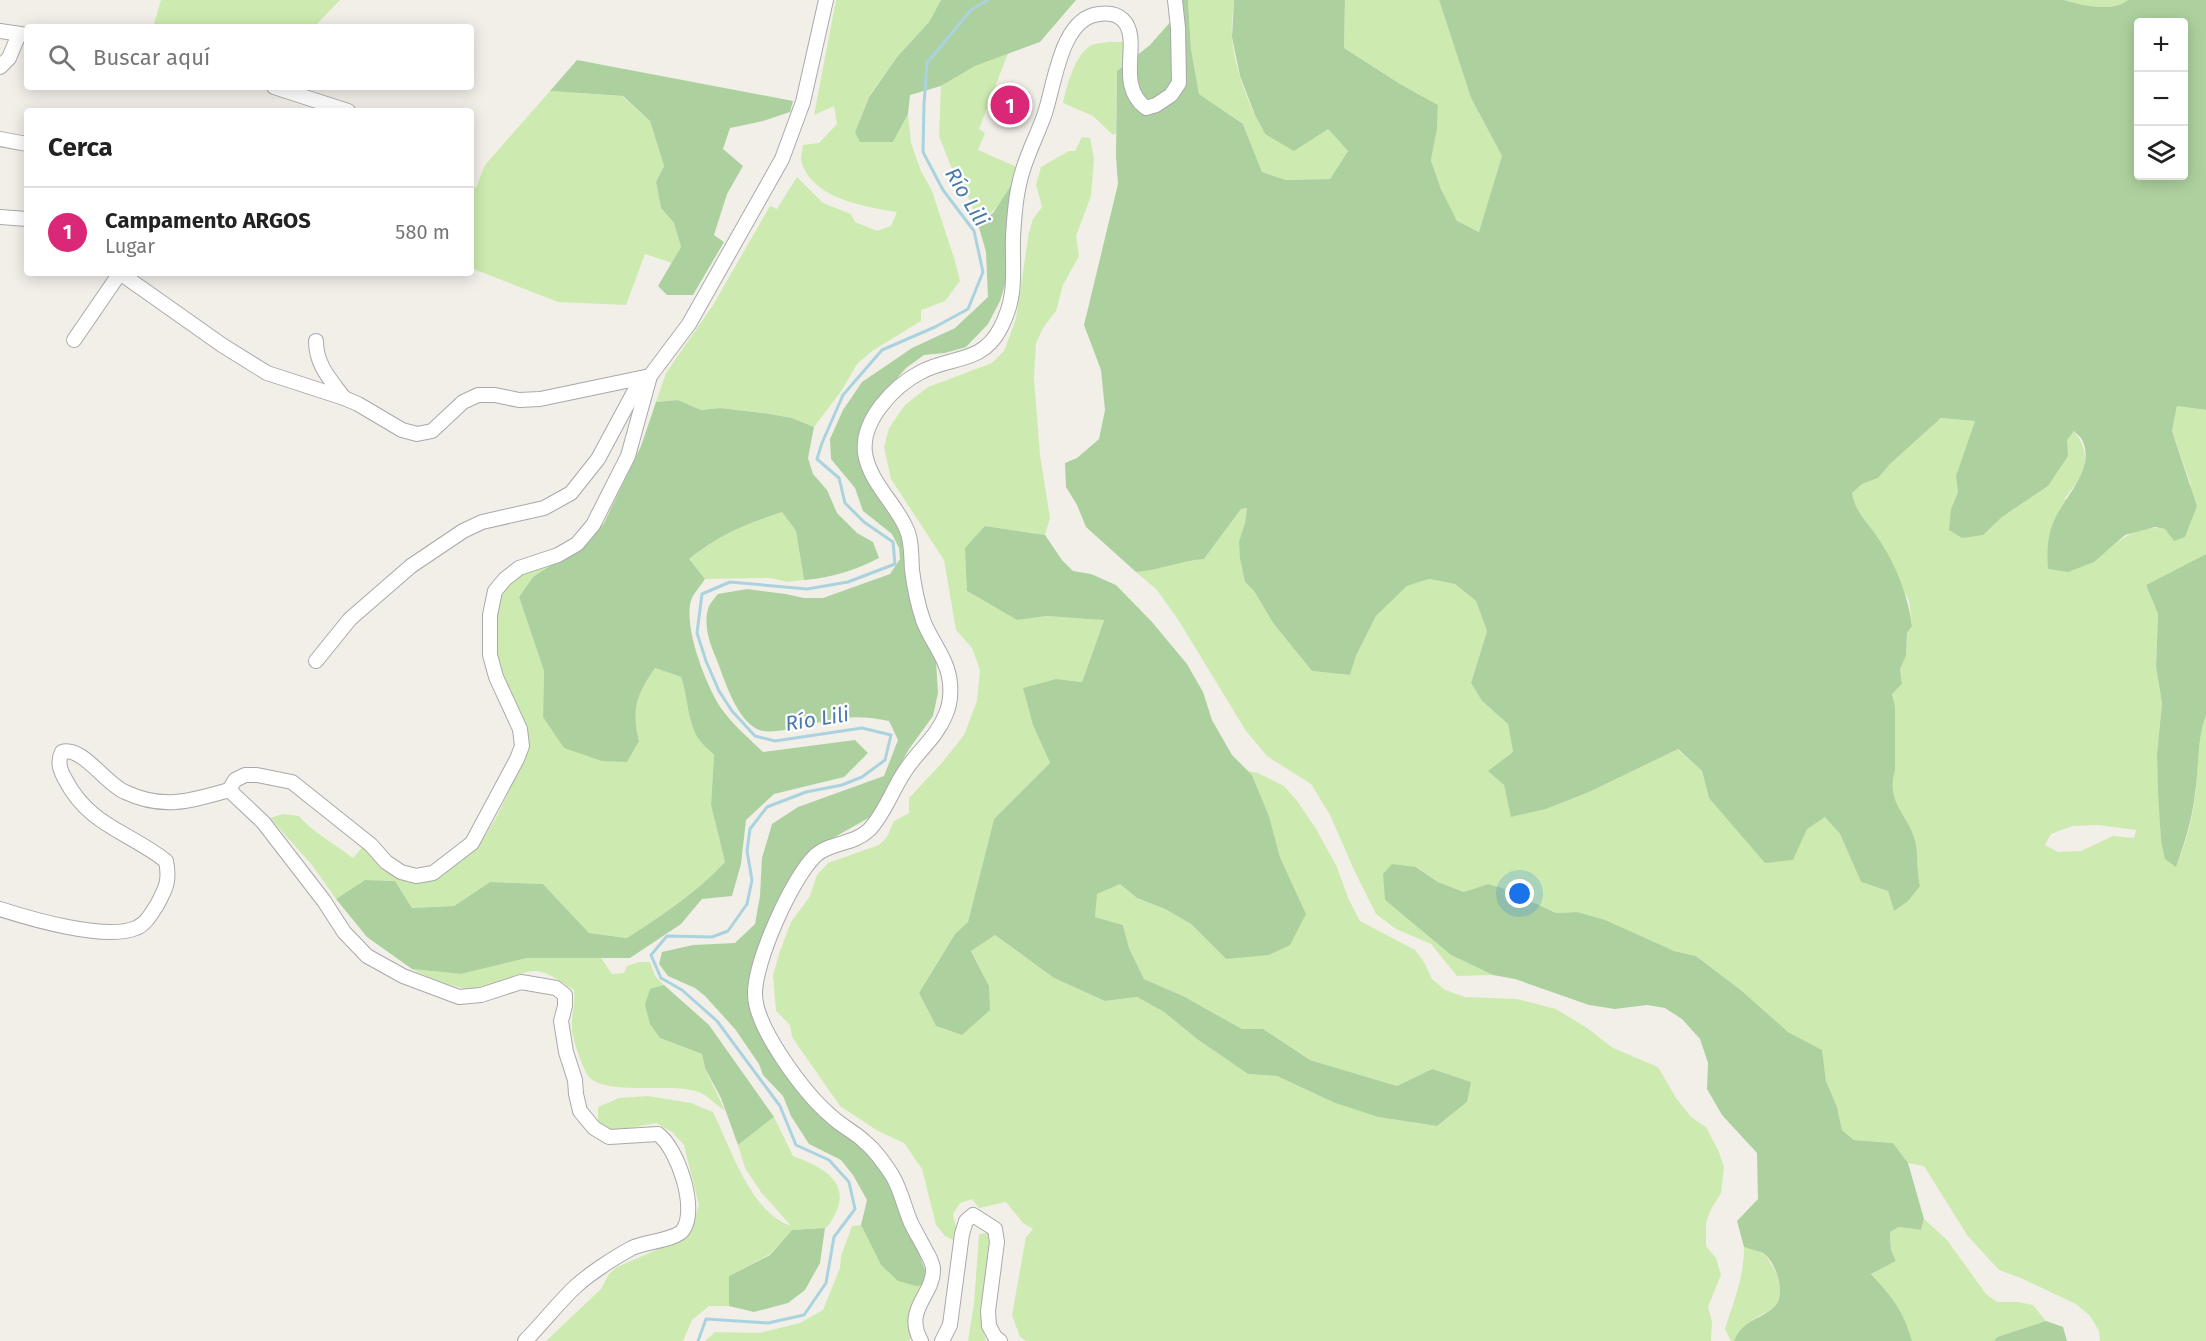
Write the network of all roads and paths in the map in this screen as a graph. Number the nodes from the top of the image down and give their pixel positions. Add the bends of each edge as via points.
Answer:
1 (826, 0) edge
2 (1175, 0) edge
3 (0, 31) edge
4 (23, 34) edge
5 (0, 67) edge
6 (283, 90) edge
7 (339, 108) edge
8 (0, 140) edge
9 (24, 144) edge
10 (0, 217) edge
11 (24, 219) edge
12 (118, 276) edge
13 (125, 276) edge
14 (74, 340) dead end
15 (316, 341) dead end
16 (645, 377) junction
17 (344, 398) junction
18 (316, 661) dead end
19 (229, 790) junction
20 (0, 909) edge
21 (525, 1341) edge
22 (921, 1341) edge
23 (942, 1341) edge
24 (1000, 1341) edge

1 - 16 street via 803,102 782,159 688,324
2 - 22 street via 1179,83 1171,95 1146,108 1133,93 1130,34 1123,21 1108,13 1089,15 1076,25 1066,43 1019,183 1013,237 1015,278 1010,306 999,331 984,350 922,370 898,388 877,411 868,430 865,452 872,474 909,532 923,620 945,663 950,698 946,715 906,770 878,820 852,842 821,851 796,882 779,914 756,980 754,998 759,1015 796,1078 834,1119 880,1157 930,1257 931,1280 919,1304 915,1324
3 - 4 street
4 - 5 street
6 - 7 street
8 - 9 street
10 - 11 street
12 - 14 street
13 - 17 street via 189,316 222,345 267,373
15 - 17 street via 320,365
16 - 17 street via 540,399 478,395 463,402 432,431 417,434 402,430
16 - 18 street via 598,459 572,493 544,508 482,522 463,531 411,566 350,619
16 - 19 street via 628,456 593,525 576,544 558,555 519,568 495,591 490,615 490,654 520,729 522,746 472,843 433,873 416,876 386,862 363,838 292,782 245,775 234,780
19 - 20 street via 167,804 143,799 109,782 77,753 62,753 58,760 72,793 112,829 166,861 166,888 145,923 119,933 64,926
19 - 21 street via 263,822 344,932 368,956 403,976 459,996 481,995 521,982 556,988 564,995 561,1021 580,1111 594,1128 609,1137 658,1134 677,1158 687,1202 682,1232 633,1248 576,1286
23 - 24 street via 950,1324 962,1234 966,1221 973,1215 996,1229 988,1311 989,1326

